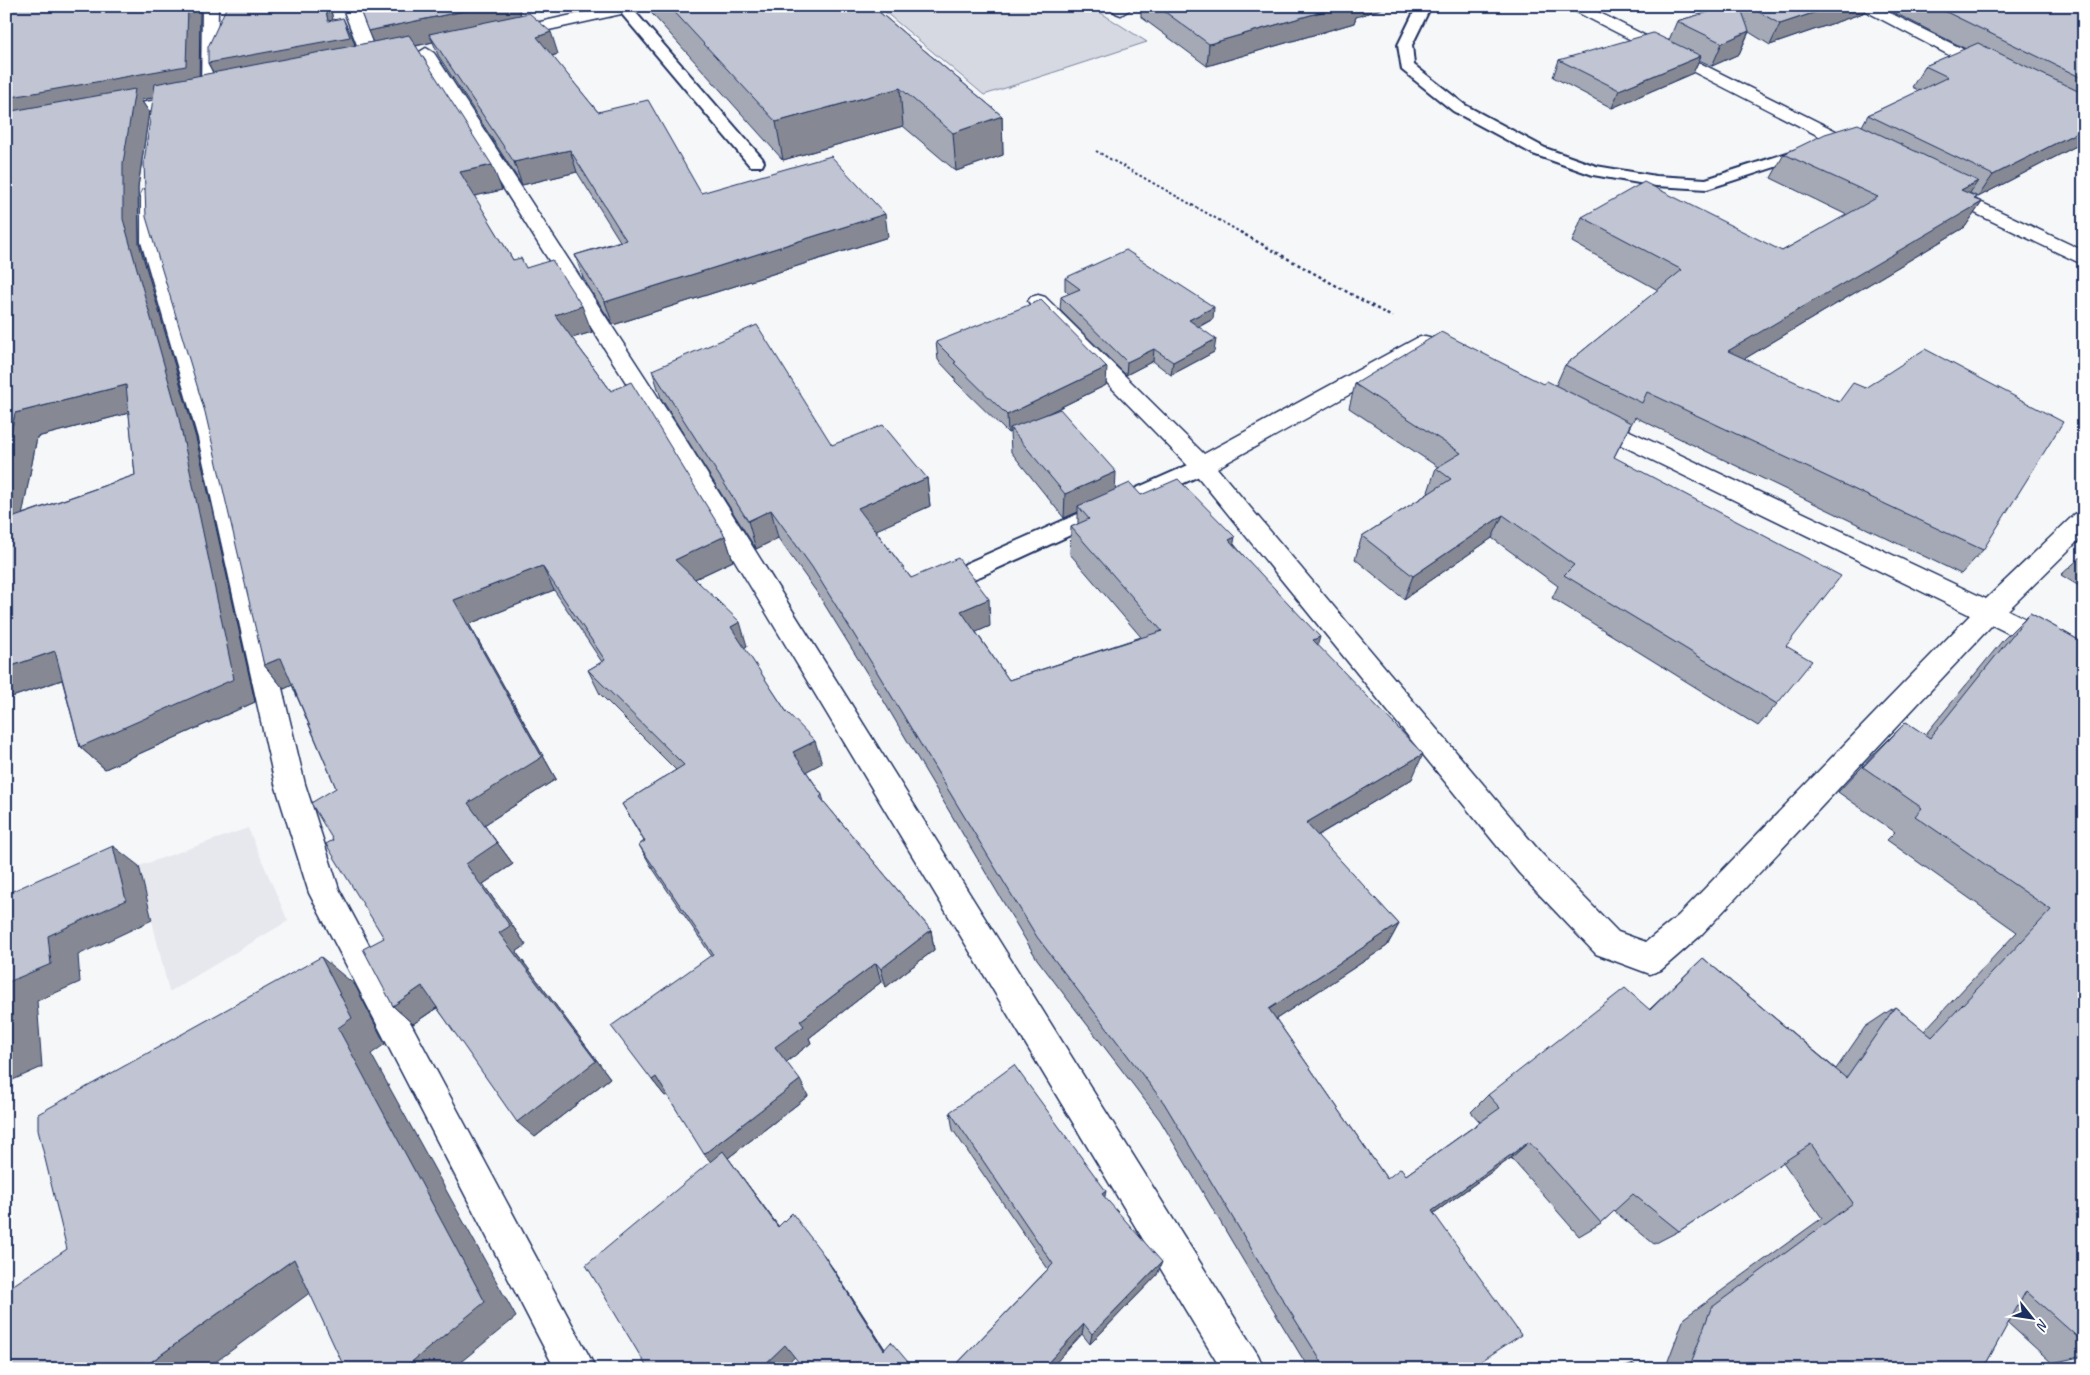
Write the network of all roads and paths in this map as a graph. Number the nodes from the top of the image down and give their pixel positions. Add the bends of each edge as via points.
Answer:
1 (210, 6) edge
2 (350, 6) edge
3 (1424, 6) edge
4 (1573, 6) edge
5 (1864, 6) edge
6 (628, 7) edge
7 (492, 38) edge
8 (426, 52) dead end
9 (390, 60) edge
10 (372, 63) junction
11 (353, 67) edge
12 (2005, 77) edge
13 (228, 92) edge
14 (209, 95) junction
15 (92, 117) edge
16 (1843, 142) junction
17 (1096, 151) dead end
18 (1878, 159) edge
19 (756, 162) dead end
20 (152, 169) edge
21 (1932, 185) edge
22 (2084, 259) edge
23 (1038, 300) edge
24 (1441, 344) joint
25 (1574, 412) edge
26 (1202, 466) junction
27 (2084, 520) edge
28 (973, 570) dead end
29 (1990, 611) junction
30 (2084, 660) edge
31 (576, 1369) edge
32 (1244, 1369) edge

1 - 14 street
2 - 10 street
3 - 16 lane via 1405,45 1407,68 1460,108 1539,151 1593,170 1656,182 1707,184
4 - 16 street
5 - 12 street
6 - 7 street
6 - 19 lane
8 - 32 street via 676,443
9 - 10 street
10 - 11 street
13 - 14 street
14 - 15 street via 158,119
16 - 18 street
17 - 24 path
20 - 31 street via 149,187 151,242 210,438 290,784 325,892
21 - 22 street
23 - 26 street
24 - 26 street
25 - 29 street via 1680,466
26 - 28 lane
26 - 29 street via 1530,863 1607,943 1650,959 1690,926
27 - 29 street
29 - 30 street

